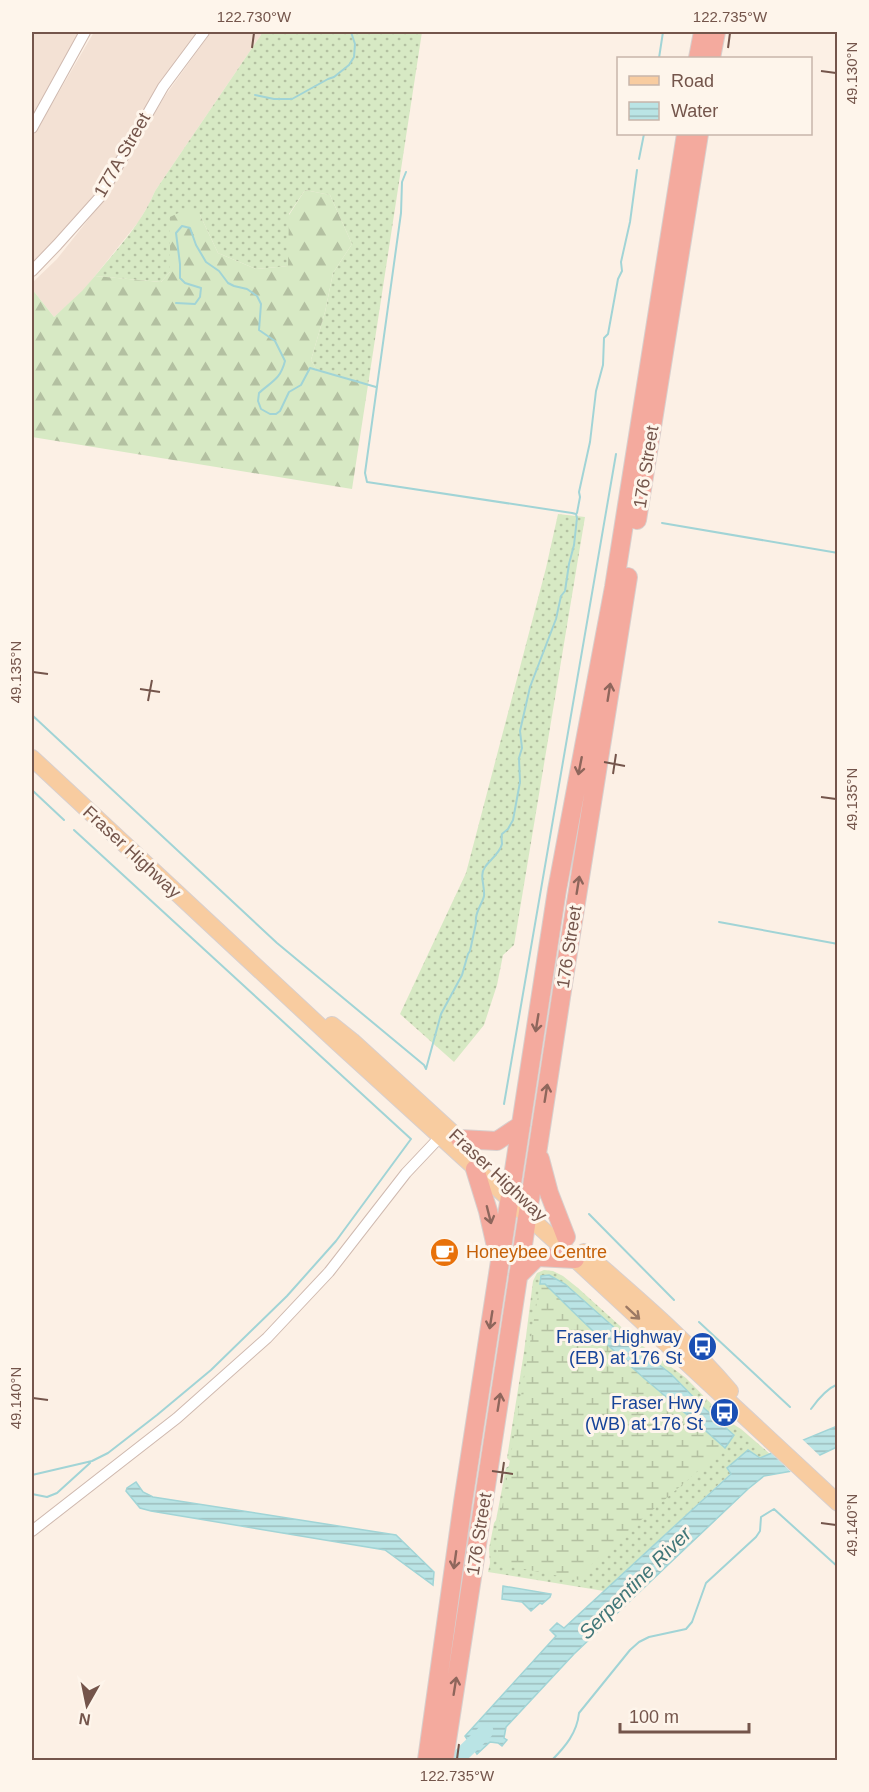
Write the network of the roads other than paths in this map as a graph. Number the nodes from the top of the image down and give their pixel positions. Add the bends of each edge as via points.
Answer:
1 (85, 32) edge
2 (204, 32) edge
3 (703, 32) edge
4 (716, 32) edge
5 (698, 57) edge
6 (711, 57) edge
7 (32, 128) edge
8 (686, 135) edge
9 (699, 135) edge
10 (32, 272) edge
11 (32, 758) edge
12 (345, 1042) junction
13 (520, 1125) junction
14 (440, 1137) junction
15 (460, 1140) junction
16 (538, 1150) junction
17 (475, 1169) junction
18 (510, 1193) junction
19 (529, 1210) junction
20 (566, 1237) junction
21 (575, 1259) junction
22 (500, 1262) junction
23 (518, 1276) junction
24 (775, 1445) junction
25 (837, 1503) edge
26 (32, 1532) edge
27 (445, 1752) edge
28 (427, 1761) edge

1 - 7 street
2 - 10 street, 177A Street via 163,87 100,197
3 - 5 highway
4 - 6 highway
8 -> 13 highway, 176 Street via 614,587 557,890
16 -> 9 highway, 176 Street
11 - 12 main road, Fraser Highway via 233,945
12 - 14 main road, Fraser Highway
12 - 15 main road, Fraser Highway
12 - 18 main road
13 - 15 highway via 498,1141
13 - 18 highway, 176 Street
14 - 17 main road, Fraser Highway
14 - 26 street via 406,1173 336,1264 267,1338 177,1418
15 - 18 main road, Fraser Highway
16 - 19 highway, 176 Street
16 - 20 highway
17 - 18 main road, Fraser Highway
17 -> 22 highway
18 - 19 main road, Fraser Highway
18 - 22 highway, 176 Street
19 - 20 main road, Fraser Highway
19 - 21 main road, Fraser Highway
19 - 23 highway, 176 Street
20 - 24 main road, Fraser Highway via 714,1371
21 - 23 highway via 537,1257
21 -> 24 main road, Fraser Highway
22 -> 28 highway, 176 Street
27 -> 23 highway, 176 Street
24 - 25 main road, Fraser Highway

